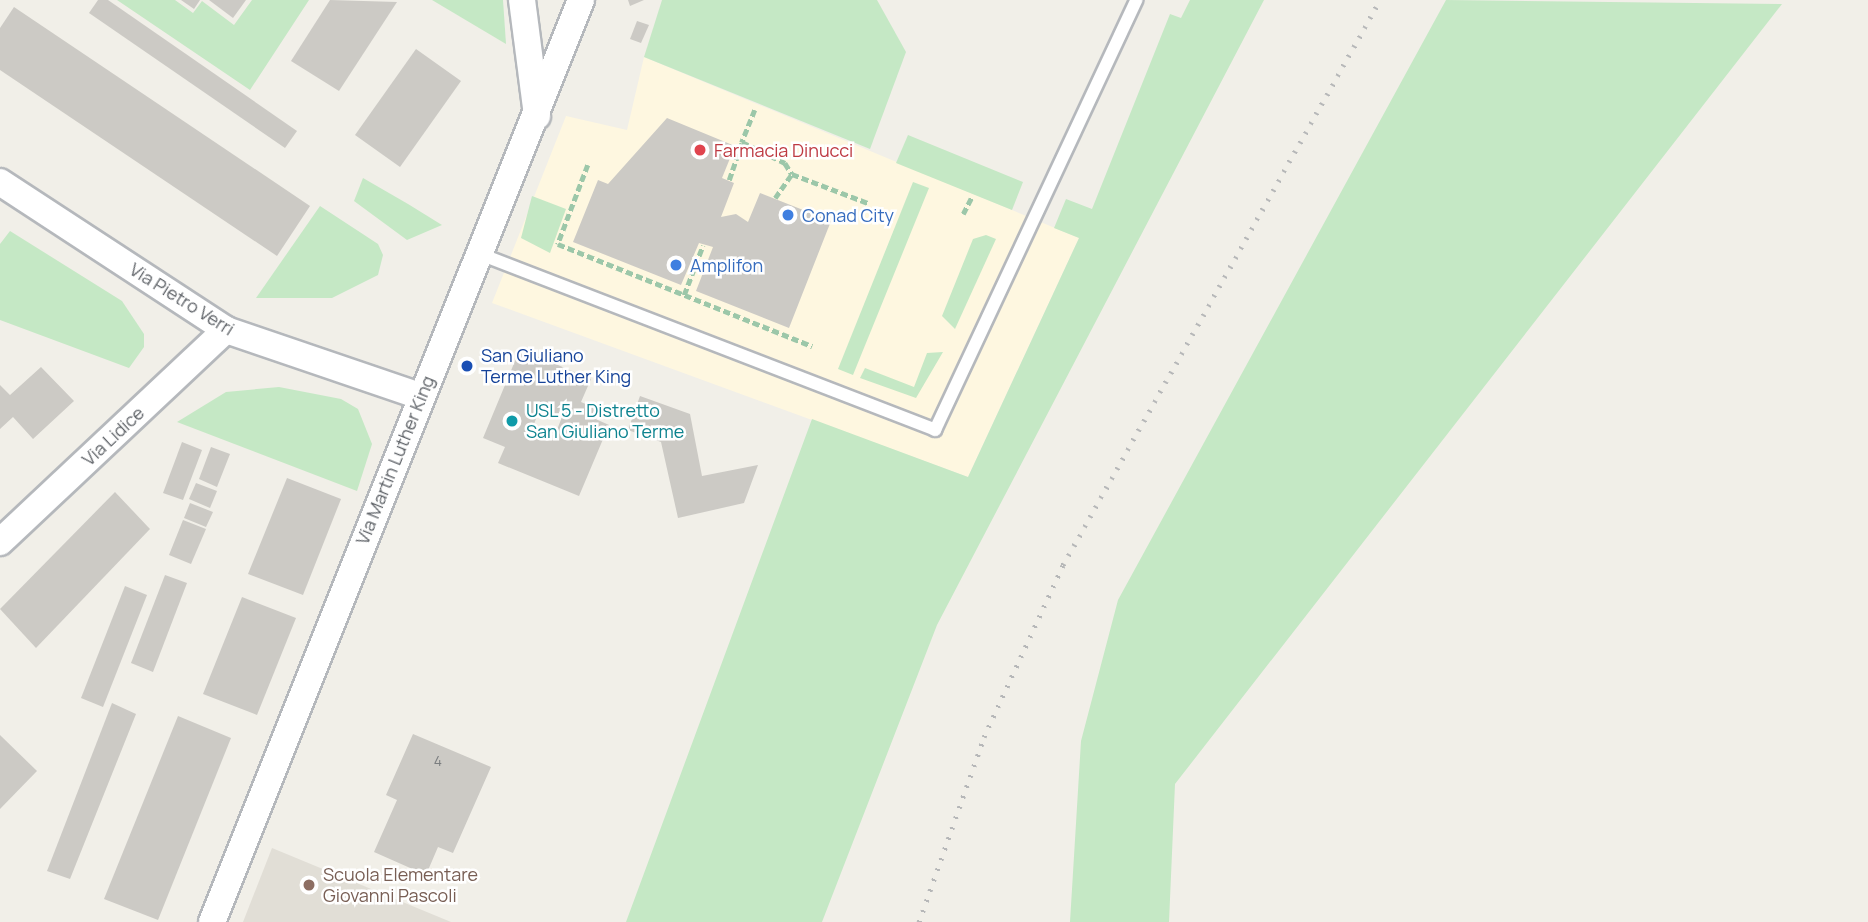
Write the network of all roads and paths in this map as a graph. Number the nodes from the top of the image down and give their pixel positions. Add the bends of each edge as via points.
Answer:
1 (522, 0) edge
2 (581, 0) edge
3 (1136, 0) edge
4 (755, 110) dead end
5 (538, 118) junction
6 (742, 142) junction
7 (588, 165) dead end
8 (792, 174) junction
9 (729, 180) dead end
10 (0, 182) edge
11 (775, 198) dead end
12 (971, 198) dead end
13 (868, 202) dead end
14 (963, 214) dead end
15 (703, 245) dead end
16 (480, 254) junction
17 (684, 295) junction
18 (226, 330) junction
19 (812, 346) dead end
20 (420, 396) junction
21 (0, 542) edge
22 (212, 922) edge

1 - 5 street
2 - 5 street, Via Martin Luther King
3 - 16 lane via 935,430
4 - 6 path
5 - 16 street, Via Martin Luther King
6 - 8 path via 785,163
6 - 9 path
7 - 17 path via 558,244
8 - 11 path
8 - 13 path
10 - 18 street, Via Pietro Verri
12 - 14 path
15 - 17 path
16 - 20 street, Via Martin Luther King
17 - 19 path
18 - 20 street, Via Pietro Verri
18 - 21 street, Via Lidice
20 - 22 street, Via Martin Luther King

